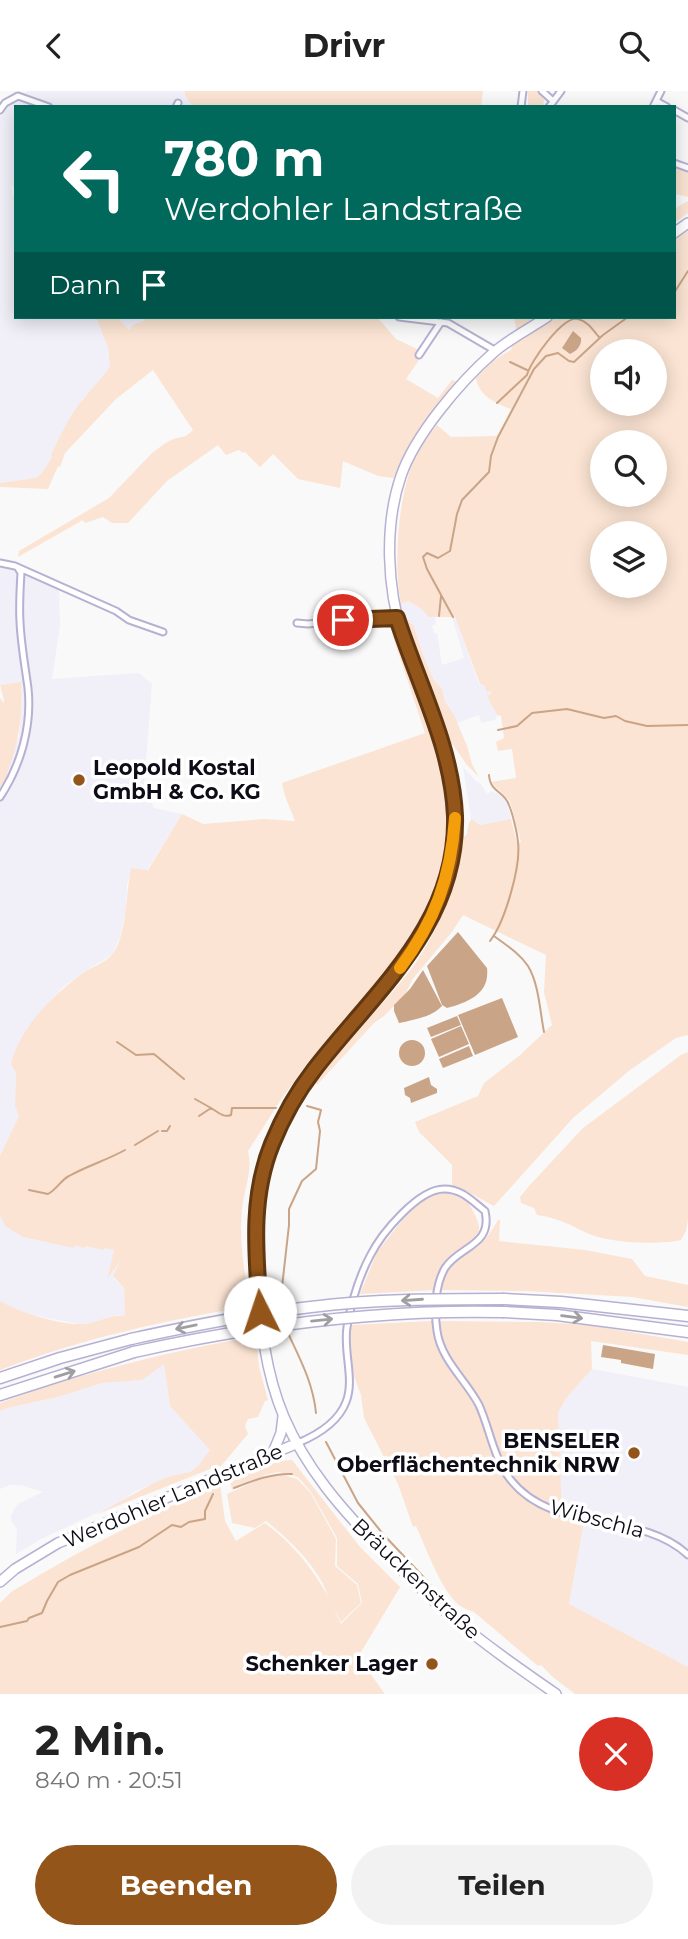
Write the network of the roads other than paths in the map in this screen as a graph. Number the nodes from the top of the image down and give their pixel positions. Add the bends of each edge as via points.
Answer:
1 (542, 91) edge
2 (561, 91) edge
3 (661, 91) edge
4 (553, 101) junction
5 (655, 104) edge
6 (43, 105) edge
7 (550, 105) edge
8 (0, 110) edge
9 (416, 319) edge
10 (544, 319) edge
11 (441, 322) junction
12 (496, 351) junction
13 (419, 355) dead end
14 (0, 563) edge
15 (18, 568) junction
16 (397, 618) junction
17 (297, 623) dead end
18 (163, 632) dead end
19 (0, 797) edge
20 (688, 1317) edge
21 (688, 1332) edge
22 (0, 1378) edge
23 (0, 1395) edge
24 (283, 1415) junction
25 (298, 1443) junction
26 (272, 1455) junction
27 (688, 1555) edge
28 (0, 1582) edge
29 (555, 1694) edge

1 - 4 street
2 - 4 street
3 - 5 street
4 - 7 street
6 - 8 street via 18,96
9 - 11 street
10 - 12 main road, Werdohler Landstraße
11 - 12 street
11 - 13 street
12 - 16 main road, Werdohler Landstraße via 470,375 427,429 401,474 389,571
14 - 15 street
15 - 18 street
15 - 19 street via 27,719 23,748
16 - 17 street
16 - 24 main road, Werdohler Landstraße via 449,767 455,819 452,855 428,924 382,991 306,1081 281,1123 266,1162 256,1211 258,1288 263,1341
20 -> 22 highway, bridge via 504,1299 314,1306 244,1315 131,1339
23 -> 21 highway, bridge via 134,1352 320,1320 411,1312 504,1312
24 - 25 main road, Werdohler Landstraße
24 - 26 main road
25 - 26 main road, Werdohler Landstraße
25 - 27 street, Wibschla via 337,1418 347,1401 347,1325 370,1256 414,1203 439,1189 455,1191 485,1211 487,1221 479,1240 445,1268 438,1290 437,1334 444,1354 480,1407 505,1471 518,1488 544,1506 657,1536
25 - 29 main road, Bräuckenstraße via 342,1509 407,1576 450,1615
26 - 28 main road, Werdohler Landstraße via 58,1543

